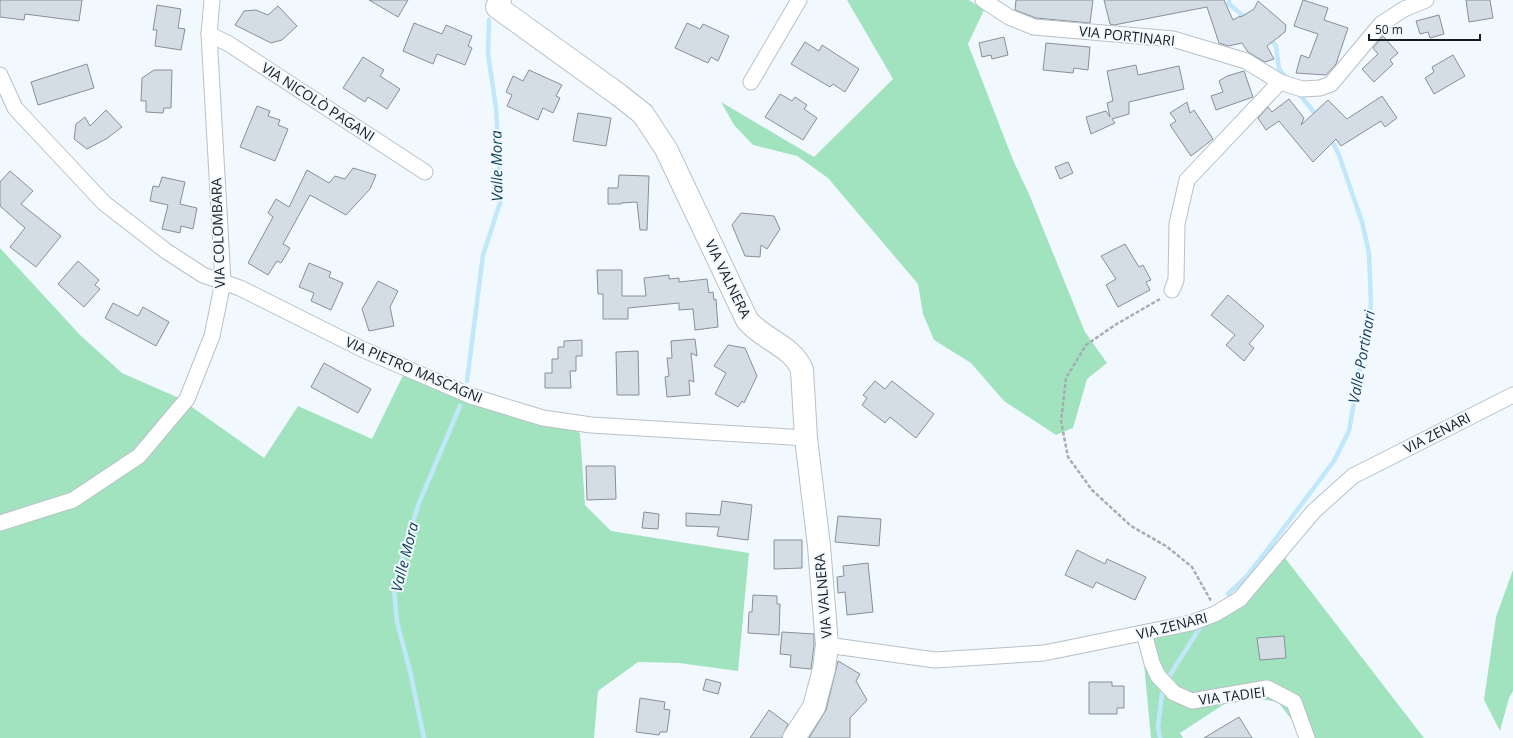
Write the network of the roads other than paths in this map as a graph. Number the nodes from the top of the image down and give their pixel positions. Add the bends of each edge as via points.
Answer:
1 (212, 0) edge
2 (799, 0) edge
3 (983, 0) edge
4 (1426, 0) edge
5 (495, 2) edge
6 (998, 5) edge
7 (209, 34) junction
8 (0, 75) edge
9 (751, 82) dead end
10 (1280, 82) junction
11 (425, 172) dead end
12 (223, 282) junction
13 (1172, 290) road end
14 (1513, 395) edge
15 (806, 438) junction
16 (0, 523) edge
17 (1144, 633) junction
18 (827, 645) junction
19 (794, 738) edge
20 (1307, 738) edge

1 - 7 street, VIA COLOMBARA
2 - 9 street
3 - 6 street, VIA PORTINARI
4 - 10 street, VIA PORTINARI via 1404,9 1381,24 1331,84 1320,88 1302,89
5 - 15 street, VIA VALNERA via 642,114 666,148 747,320 754,329 799,361 802,370
6 - 10 street, VIA PORTINARI via 1008,17 1034,27 1173,39 1246,61
7 - 11 street, VIA NICOLÒ PAGANI via 229,44
7 - 12 street, VIA COLOMBARA
8 - 12 street, VIA PIETRO MASCAGNI via 15,108 104,203 166,251 203,275
10 - 13 street via 1187,180 1177,224 1176,280
12 - 15 street, VIA PIETRO MASCAGNI via 364,350 471,396 543,418 591,425
12 - 16 street, VIA COLOMBARA via 212,336 187,399 140,456 73,500
14 - 17 street, VIA ZENARI via 1353,476 1314,511 1240,599 1215,614 1191,623
15 - 18 street, VIA VALNERA via 819,546
17 - 18 street, VIA ZENARI via 1044,653 935,660
17 - 20 street, VIA TADIEI via 1158,676 1174,693 1192,701 1268,688 1294,702
18 - 19 street, VIA VALNERA via 824,669 814,706

